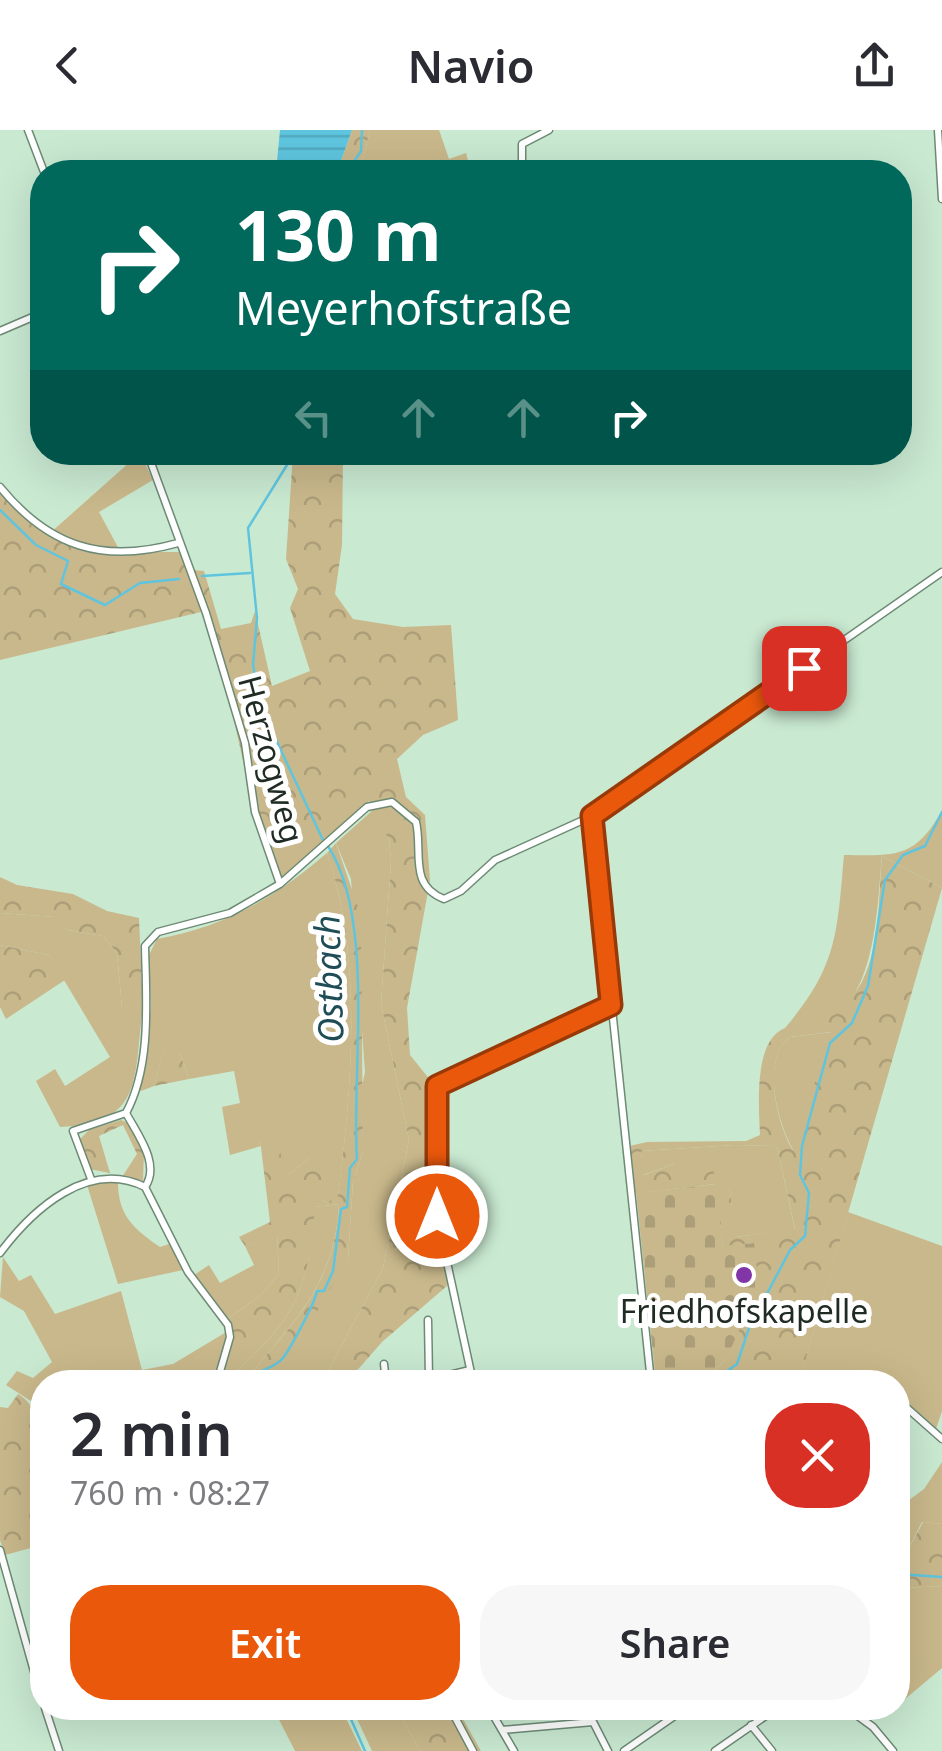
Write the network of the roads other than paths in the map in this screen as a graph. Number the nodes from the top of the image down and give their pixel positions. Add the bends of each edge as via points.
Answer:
1 (28, 130) edge
2 (549, 130) edge
3 (938, 130) edge
4 (39, 160) edge
5 (522, 160) edge
6 (942, 199) edge
7 (30, 318) edge
8 (0, 331) edge
9 (151, 465) edge
10 (0, 487) edge
11 (178, 543) junction
12 (942, 572) edge
13 (592, 816) junction
14 (280, 884) junction
15 (611, 1005) junction
16 (126, 1113) junction
17 (91, 1179) junction
18 (145, 1187) junction
19 (0, 1253) edge
20 (428, 1320) dead end
21 (384, 1364) dead end
22 (220, 1370) edge
23 (385, 1370) edge
24 (429, 1370) edge
25 (470, 1370) edge
26 (650, 1370) edge
27 (910, 1411) edge
28 (942, 1439) edge
29 (0, 1550) edge
30 (30, 1655) edge
31 (49, 1720) edge
32 (456, 1720) edge
33 (497, 1720) edge
34 (669, 1720) edge
35 (759, 1720) edge
36 (864, 1720) edge
37 (594, 1722) joint
38 (751, 1725) junction
39 (502, 1730) junction
40 (58, 1751) edge
41 (473, 1751) edge
42 (514, 1751) edge
43 (608, 1751) edge
44 (624, 1751) edge
45 (715, 1751) edge
46 (772, 1751) edge
47 (893, 1751) edge

1 - 4 street
2 - 5 street via 522,144
3 - 6 street
7 - 8 street
9 - 11 street, Herzogweg
10 - 11 street via 22,514 77,548 149,551
11 - 14 street, Herzogweg via 245,743 255,812
12 - 13 street
13 - 14 street via 495,860 444,898 418,872 416,822 402,806 378,802
13 - 15 street
14 - 16 street, Herzogweg via 230,913 148,940 143,1040
15 - 25 street via 437,1086 437,1216
15 - 26 street
16 - 17 street via 73,1131
16 - 18 street via 148,1156 151,1178
17 - 18 street via 110,1176
17 - 19 street via 34,1214
18 - 22 street via 188,1272 228,1325
20 - 24 street
21 - 23 street
27 - 28 street
29 - 30 street
31 - 40 street
32 - 41 street
33 - 39 street
34 - 44 street
35 - 38 street
36 - 47 street
37 - 39 street
37 - 43 street
38 - 45 street
38 - 46 street
39 - 42 street

